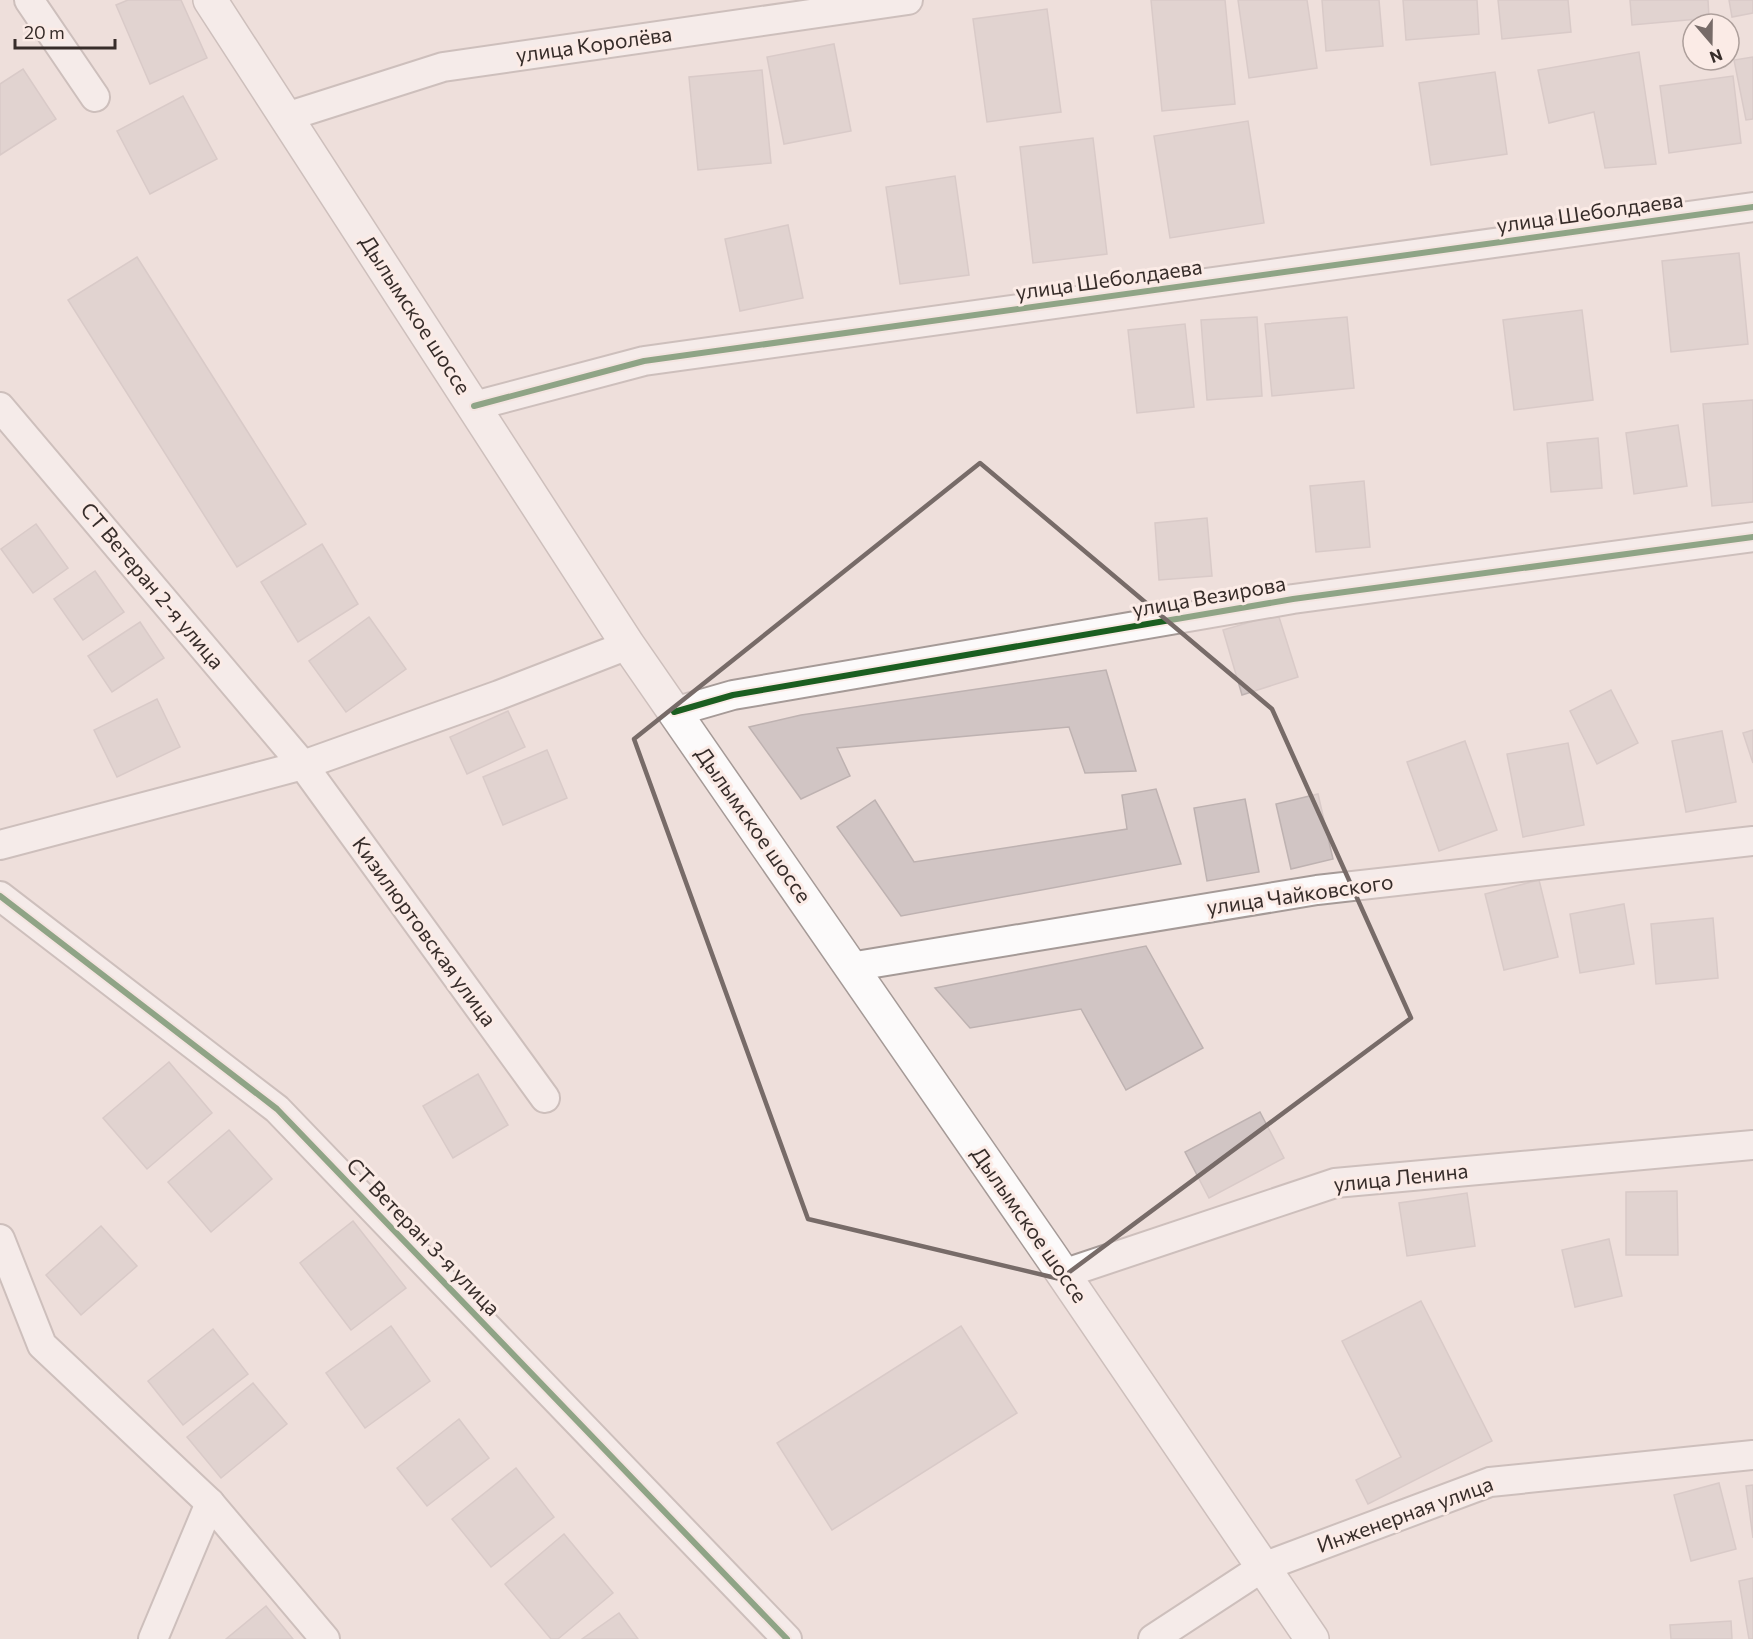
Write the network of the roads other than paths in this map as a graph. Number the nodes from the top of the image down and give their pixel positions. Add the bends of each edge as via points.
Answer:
1 (30, 0) edge
2 (210, 0) edge
3 (908, 0) edge
4 (96, 97) dead end
5 (286, 117) junction
6 (1753, 207) edge
7 (474, 406) junction
8 (0, 407) edge
9 (1753, 537) edge
10 (628, 645) junction
11 (674, 712) junction
12 (303, 765) junction
13 (1753, 841) edge
14 (0, 845) edge
15 (0, 896) edge
16 (850, 967) junction
17 (545, 1098) dead end
18 (1753, 1145) edge
19 (0, 1239) edge
20 (1063, 1274) junction
21 (1753, 1455) edge
22 (210, 1503) junction
23 (1263, 1567) junction
24 (153, 1639) edge
25 (325, 1639) edge
26 (788, 1639) edge
27 (1153, 1639) edge
28 (1312, 1639) edge

1 - 4 street
2 - 5 main road, Дылымское шоссе
3 - 5 street, улица Королёва via 443,67
5 - 7 main road, Дылымское шоссе
6 - 7 street, улица Шеболдаева via 644,361
7 - 10 main road, Дылымское шоссе
8 - 12 street, СТ Ветеран 2-я улица
9 - 11 street, улица Везирова via 1293,599 733,695
10 - 11 main road, Дылымское шоссе
10 - 12 street
11 - 16 main road, Дылымское шоссе
12 - 14 street
12 - 17 street, Кизилюртовская улица
13 - 16 street, улица Чайковского via 1317,890
15 - 26 street, СТ Ветеран 3-я улица via 277,1109
16 - 20 main road, Дылымское шоссе
18 - 20 street, улица Ленина via 1335,1183
19 - 22 street via 42,1346
20 - 23 main road, Дылымское шоссе
21 - 23 street, Инженерная улица via 1490,1482
22 - 24 street
22 - 25 street
23 - 27 street, Инженерная улица
23 - 28 main road, Дылымское шоссе

